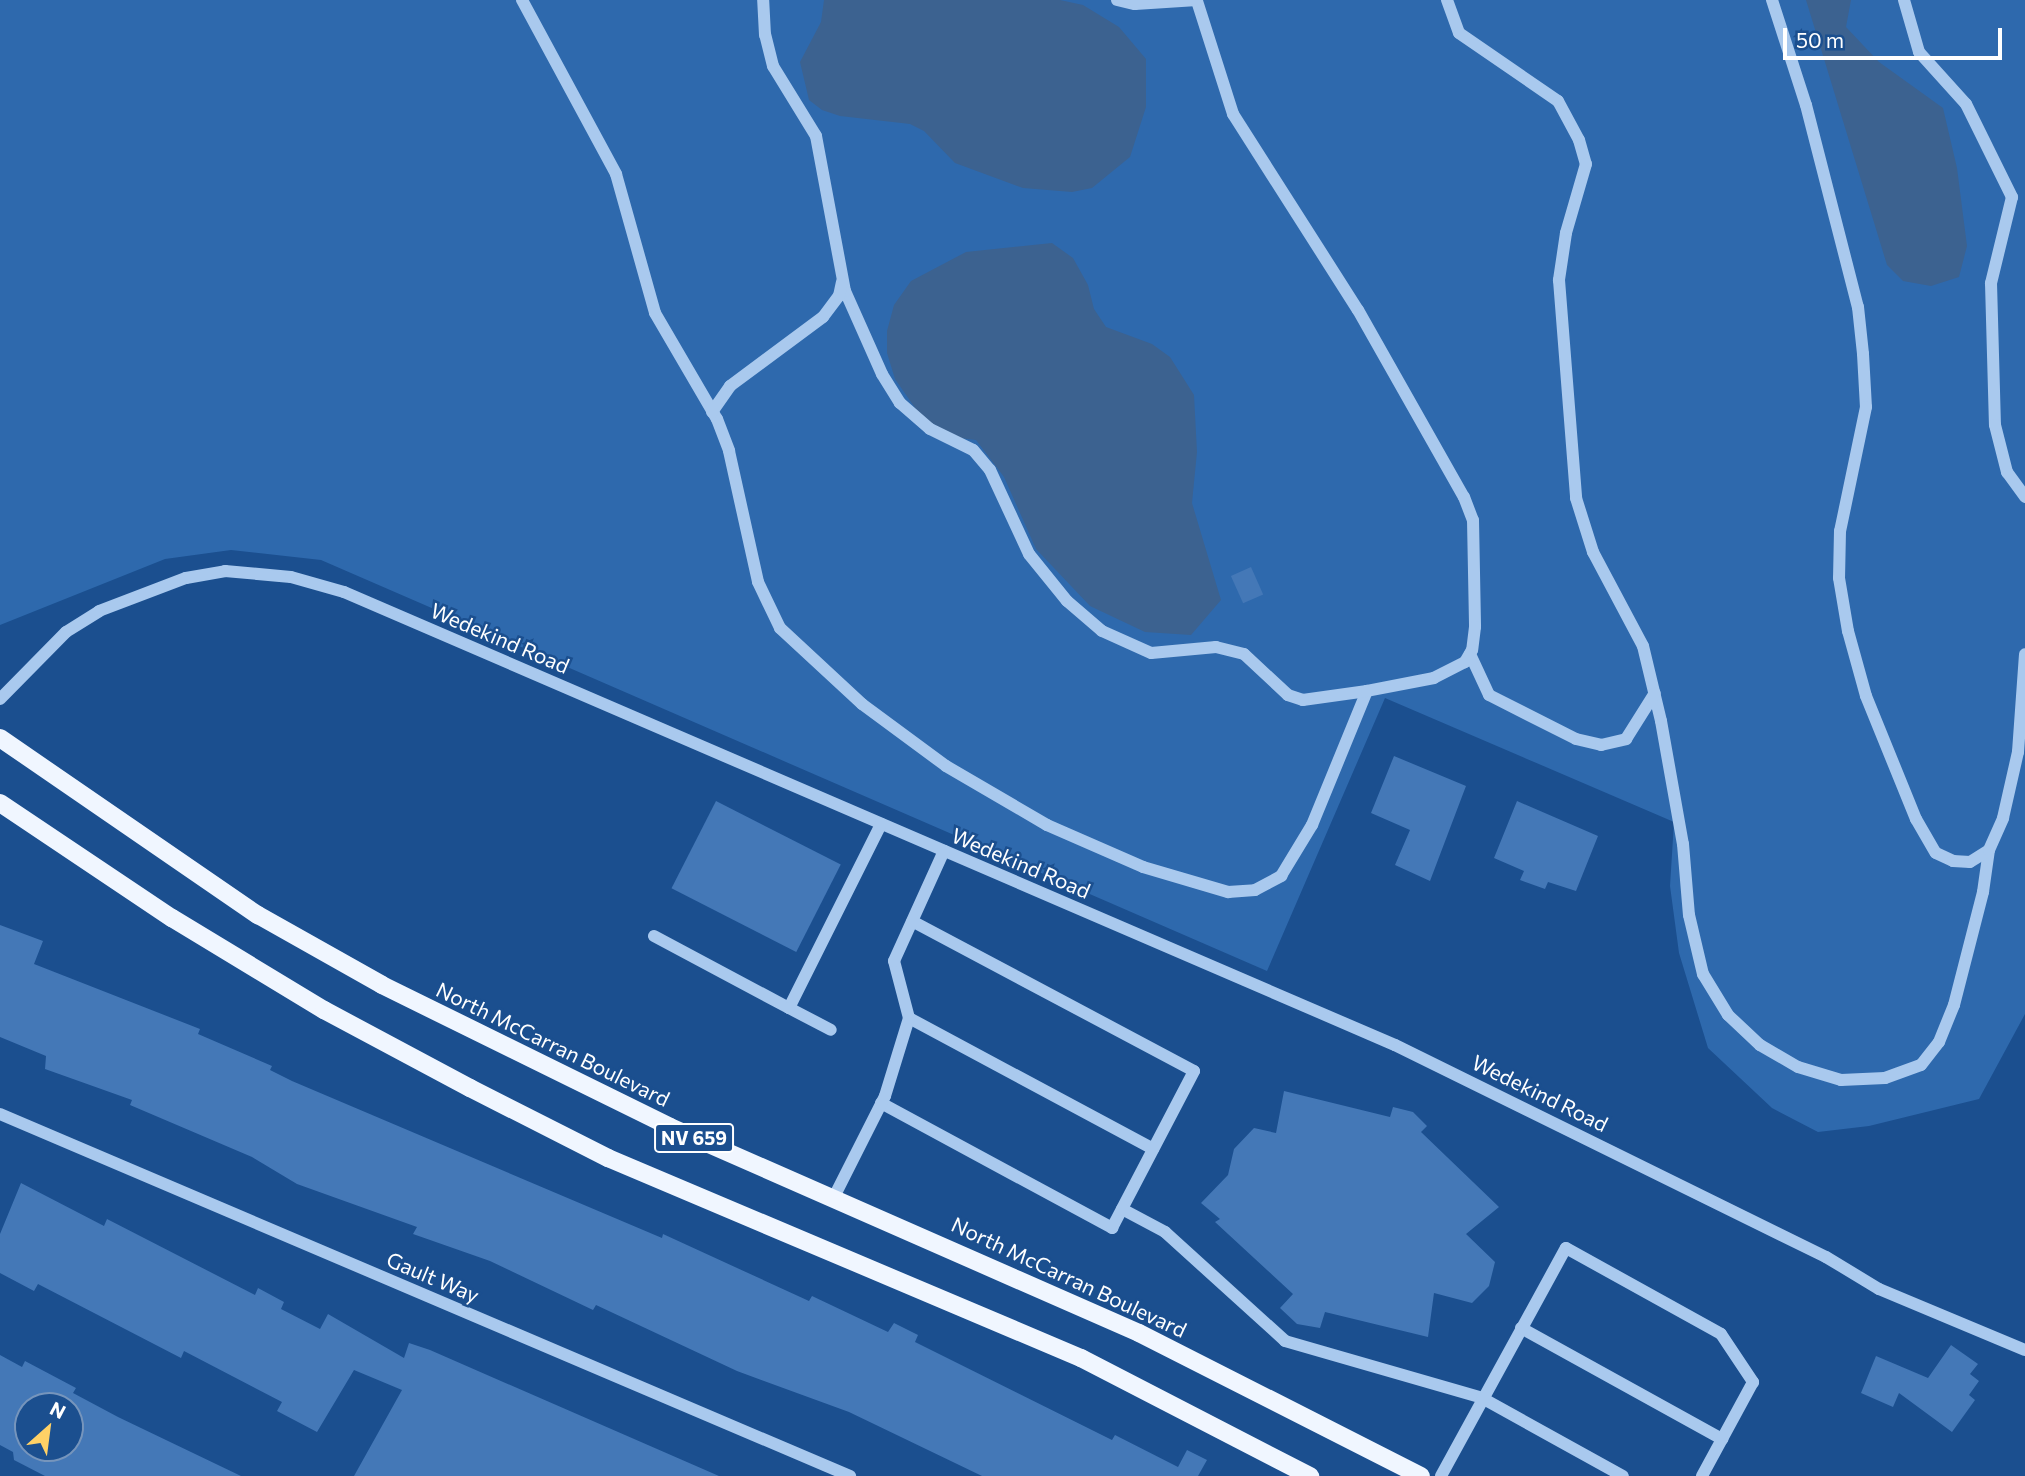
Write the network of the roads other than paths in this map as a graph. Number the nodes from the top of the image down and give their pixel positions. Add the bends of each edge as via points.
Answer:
1 (522, 0) edge
2 (763, 0) edge
3 (1117, 0) edge
4 (1197, 0) edge
5 (1447, 0) edge
6 (1772, 0) edge
7 (1904, 0) edge
8 (842, 277) junction
9 (712, 412) junction
10 (2025, 497) edge
11 (1470, 654) junction
12 (2025, 654) edge
13 (1367, 691) junction
14 (1655, 693) junction
15 (0, 699) edge
16 (0, 738) edge
17 (0, 803) edge
18 (881, 824) junction
19 (1989, 850) junction
20 (944, 851) junction
21 (912, 921) junction
22 (654, 936) dead end
23 (789, 1008) junction
24 (909, 1018) junction
25 (831, 1030) dead end
26 (881, 1103) junction
27 (0, 1114) edge
28 (1153, 1149) junction
29 (834, 1197) junction
30 (1122, 1209) junction
31 (1521, 1328) junction
32 (2025, 1350) edge
33 (1482, 1398) junction
34 (1722, 1439) junction
35 (850, 1476) edge
36 (1310, 1476) edge
37 (1422, 1476) edge
38 (1441, 1476) edge
39 (1623, 1476) edge
40 (1702, 1476) edge

1 - 9 street via 616,174 654,313
2 - 8 street via 773,66 820,148
3 - 4 street via 1135,4
4 - 11 street via 1233,114 1358,310 1464,497 1473,520 1475,626
5 - 14 street via 1459,33 1558,101 1579,140 1586,164 1566,233 1559,279 1576,498 1593,552 1634,625
6 - 19 street via 1806,105 1860,331 1866,407 1840,531 1839,578 1848,631 1866,696 1896,773 1936,853 1970,862
7 - 10 street via 1919,52 1966,104 2012,197 1991,284 1995,425 2007,472
8 - 9 street via 839,296 823,317 730,386
8 - 13 street via 900,403 930,429 973,450 1007,500 1029,554 1068,601 1102,631 1151,653 1231,649 1244,654 1288,695 1303,700
9 - 13 street via 736,475 758,582 780,628 862,704 946,766 1047,825 1143,867 1228,892 1255,890 1281,876 1307,836
11 - 13 street via 1444,675
11 - 14 street via 1489,695 1576,739 1601,745 1626,739
12 - 19 street via 2018,752 2003,818
14 - 19 street via 1703,974 1728,1015 1760,1045 1798,1067 1841,1080 1885,1078 1921,1065 1939,1042 1954,1005
15 - 18 street, Wedekind Road via 66,632 142,592 225,572 291,577 344,592
16 - 29 main road, North McCarran Boulevard / NV 659 via 258,915 382,985 573,1082
17 - 36 main road, NV 659 via 183,925 324,1010 481,1094 608,1158 1081,1358
18 - 20 street, Wedekind Road
18 - 23 street
20 - 21 street
20 - 32 street, Wedekind Road via 1395,1045 1813,1251 1879,1289
21 - 24 street via 894,961
21 - 28 street via 1194,1071
22 - 23 street
23 - 25 street
24 - 26 street
24 - 28 street
26 - 29 street
26 - 30 street via 1112,1228
27 - 35 street, Gault Way
28 - 30 street
29 - 37 main road, North McCarran Boulevard / NV 659 via 1139,1333
30 - 33 street via 1165,1232 1285,1341
31 - 33 street
31 - 34 street
31 - 34 street via 1566,1248 1662,1301 1721,1334 1753,1382
33 - 38 street
33 - 39 street
34 - 40 street

